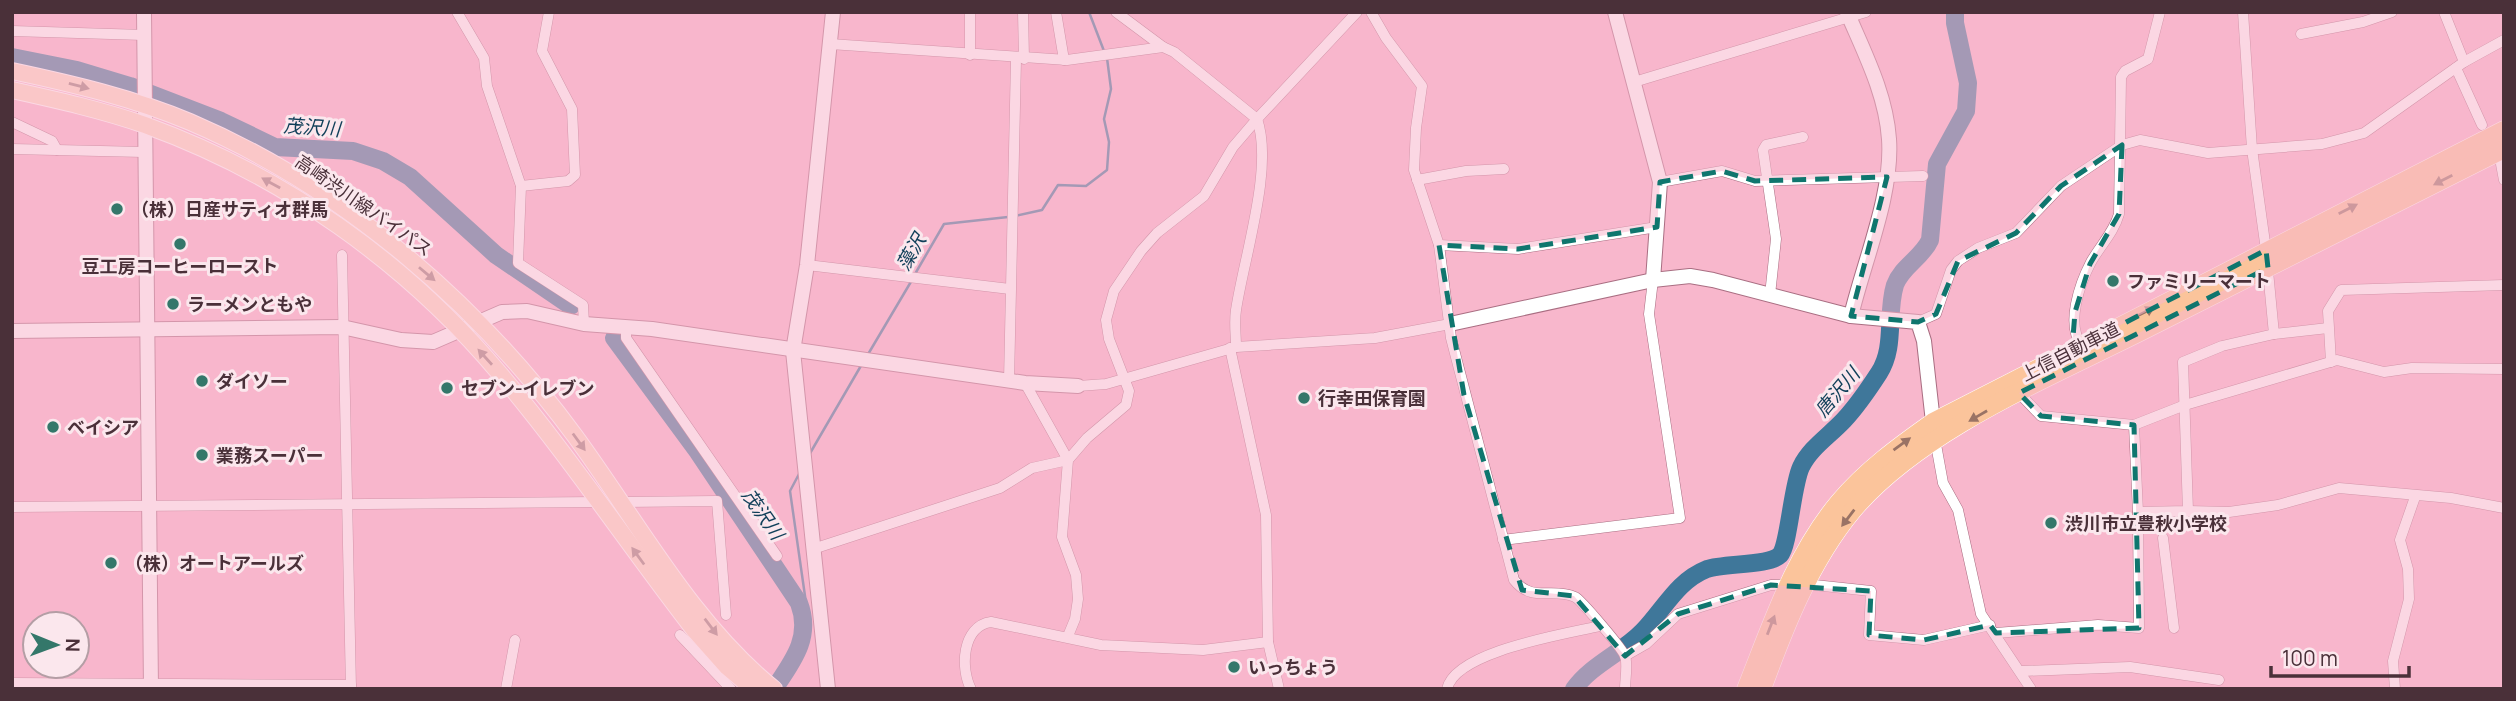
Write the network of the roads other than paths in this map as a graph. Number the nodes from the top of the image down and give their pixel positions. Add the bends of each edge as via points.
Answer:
1 (144, 12) edge
2 (457, 12) edge
3 (549, 12) edge
4 (833, 12) edge
5 (970, 12) edge
6 (1023, 12) edge
7 (1056, 12) edge
8 (1116, 12) edge
9 (1357, 12) edge
10 (1371, 12) edge
11 (1615, 12) edge
12 (1866, 12) edge
13 (2161, 12) edge
14 (2243, 12) edge
15 (2392, 12) edge
16 (2444, 12) edge
17 (1848, 16) edge
18 (12, 31) edge
19 (2301, 34) dead end
20 (144, 35) junction
21 (2504, 40) edge
22 (831, 44) junction
23 (1163, 47) junction
24 (970, 55) junction
25 (1020, 59) junction
26 (1064, 60) junction
27 (2460, 65) junction
28 (12, 71) edge
29 (1634, 82) junction
30 (12, 90) edge
31 (144, 100) junction
32 (1257, 118) junction
33 (12, 122) edge
34 (144, 125) junction
35 (2482, 125) dead end
36 (2504, 130) edge
37 (1803, 137) dead end
38 (2122, 145) junction
39 (12, 149) edge
40 (2252, 149) junction
41 (57, 150) junction
42 (144, 152) junction
43 (2502, 157) edge
44 (1504, 169) dead end
45 (1923, 176) dead end
46 (1887, 177) junction
47 (1417, 180) junction
48 (2504, 180) edge
49 (1769, 181) junction
50 (1660, 182) junction
51 (521, 186) junction
52 (1657, 226) junction
53 (1439, 245) junction
54 (2266, 250) junction
55 (342, 256) dead end
56 (807, 265) junction
57 (2268, 268) junction
58 (1653, 280) junction
59 (2504, 285) edge
60 (1010, 289) junction
61 (1770, 295) junction
62 (1851, 316) junction
63 (479, 322) junction
64 (1918, 322) junction
65 (584, 324) junction
66 (1450, 324) junction
67 (342, 327) junction
68 (626, 327) junction
69 (2328, 328) junction
70 (12, 331) edge
71 (145, 331) junction
72 (461, 331) junction
73 (2274, 334) junction
74 (2082, 345) junction
75 (1233, 348) junction
76 (793, 351) junction
77 (2331, 362) junction
78 (2504, 369) edge
79 (1122, 379) junction
80 (1009, 381) junction
81 (1025, 383) junction
82 (1079, 386) joint
83 (2019, 393) junction
84 (2185, 405) junction
85 (1933, 422) junction
86 (2134, 425) junction
87 (1935, 441) junction
88 (1068, 460) junction
89 (2414, 497) junction
90 (599, 502) junction
91 (623, 502) junction
92 (348, 506) junction
93 (12, 507) edge
94 (149, 507) junction
95 (2504, 509) edge
96 (2138, 512) junction
97 (2188, 512) junction
98 (2163, 538) dead end
99 (1503, 540) junction
100 (816, 548) junction
101 (776, 556) dead end
102 (1796, 585) junction
103 (726, 615) dead end
104 (1600, 626) junction
105 (2174, 628) dead end
106 (1993, 629) junction
107 (680, 635) dead end
108 (1068, 636) junction
109 (515, 640) dead end
110 (1268, 642) junction
111 (1625, 656) junction
112 (2022, 671) junction
113 (2219, 680) dead end
114 (12, 683) edge
115 (150, 686) edge
116 (351, 687) edge
117 (766, 687) edge
118 (506, 689) edge
119 (731, 689) edge
120 (828, 689) edge
121 (971, 689) edge
122 (1279, 689) edge
123 (1447, 689) edge
124 (1625, 689) edge
125 (1746, 689) edge
126 (1762, 689) edge
127 (2032, 689) edge
128 (2395, 689) edge

1 - 20 street
2 - 51 street via 484,58 487,86
3 - 51 street via 542,51 572,109 575,175 568,181
4 - 22 street
5 - 24 street
6 - 25 street
7 - 26 street
8 - 23 street
9 - 32 street
10 - 47 street via 1422,86 1416,128
11 - 29 street
12 - 17 street
13 - 38 street via 2148,59 2122,77
14 - 40 street
15 - 19 street
16 - 27 street
17 - 29 street
17 - 46 street via 1883,107 1889,138
18 - 20 street
20 - 31 street
21 - 27 street
22 - 24 street
22 - 56 street
23 - 26 street
23 - 32 street
24 - 25 street
25 - 26 street
25 - 60 street
27 - 35 street
27 - 40 street via 2348,139
28 -> 31 main road, 高崎渋川線バイパス
29 - 50 street
30 - 34 main road, 高崎渋川線バイパス
31 - 34 street
31 -> 63 main road, 高崎渋川線バイパス via 282,170 331,201 431,276
32 - 75 street via 1262,164
32 - 79 street via 1233,147 1204,196 1157,233 1114,291 1106,320
33 - 41 street via 52,141
34 - 42 street
72 -> 34 main road, 高崎渋川線バイパス via 371,249 325,216 231,161
54 -> 36 highway, 上信自動車道
37 - 49 street via 1766,145 1762,156
38 - 40 street via 2140,139 2208,153
38 - 64 street via 2061,186 2016,233 1958,261 1936,314
38 - 74 street via 2116,224 2090,264 2075,312 2075,336
39 - 41 street
40 - 54 street
41 - 42 street
42 - 71 street
43 - 48 street
43 -> 57 highway, 上信自動車道
44 - 47 street
45 - 46 street
46 - 49 street
46 - 62 street
47 - 53 street
49 - 50 street via 1743,180 1722,171
49 - 61 street via 1776,239
50 - 52 street
51 - 65 street via 518,263 583,305
52 - 53 street via 1518,249
52 - 58 street
53 - 66 street
54 - 57 street
74 -> 54 highway, 上信自動車道
55 - 67 street
56 - 60 street
56 - 76 street
57 - 73 street
57 - 83 highway, 上信自動車道
58 - 61 street via 1690,276
58 - 66 street
58 - 99 street via 1649,314 1679,518
59 - 69 street via 2341,290 2328,311
60 - 80 street
61 - 62 street
62 - 64 street
63 - 65 street via 502,313 527,311
63 - 72 street
63 -> 91 main road, 高崎渋川線バイパス via 552,404
64 - 85 street
65 - 68 street
66 - 75 street via 1375,338
66 - 99 street
67 - 71 street
67 - 72 street via 424,343
67 - 92 street
68 - 76 street
68 - 101 street via 626,338
69 - 73 street
69 - 77 street
70 - 71 street
71 - 94 street
90 -> 72 main road, 高崎渋川線バイパス via 534,415
73 - 84 street via 2222,346 2183,362
74 - 85 highway, 上信自動車道
75 - 79 street
75 - 110 street via 1266,515
76 - 80 street
76 - 100 street
77 - 78 street via 2384,372
77 - 84 street
79 - 82 street
79 - 88 street via 1129,391 1126,405
80 - 81 street
81 - 82 street
81 - 88 street
83 - 86 street via 2041,416
83 -> 87 highway, 上信自動車道
84 - 86 street
84 - 97 street
85 - 87 street
102 -> 85 highway, 上信自動車道 via 1839,502 1888,454
86 - 96 street
87 -> 102 highway, 上信自動車道 via 1899,465 1853,511
87 - 106 street via 1943,483 1958,510 1981,614
88 - 100 street via 1032,468 1000,488
88 - 108 street via 1062,538 1076,575 1078,599
89 - 95 street via 2451,498
89 - 97 street via 2339,488 2278,505
89 - 128 street via 2400,540 2408,569 2409,599 2393,661
90 - 92 street
117 -> 90 main road, 高崎渋川線バイパス via 727,667
91 - 103 street via 717,500
91 -> 117 main road, 高崎渋川線バイパス via 725,645
92 - 94 street
92 - 116 street
93 - 94 street
94 - 115 street
96 - 97 street
96 - 106 street via 2139,628
98 - 105 street
99 - 104 street via 1514,580 1522,590 1574,596
100 - 120 street
102 - 106 street via 1871,591 1869,635 1924,640
102 - 111 street via 1771,584 1678,614 1646,644
125 -> 102 highway, 上信自動車道
102 - 126 highway, 上信自動車道
104 - 111 street
104 - 123 street via 1528,642 1473,661 1451,676
106 - 112 street
107 - 119 street
108 - 110 street via 1101,645 1203,650
108 - 121 street via 984,623 964,652
109 - 118 street
110 - 122 street
111 - 124 street
112 - 113 street via 2130,667
112 - 127 street
114 - 115 street
115 - 116 street

